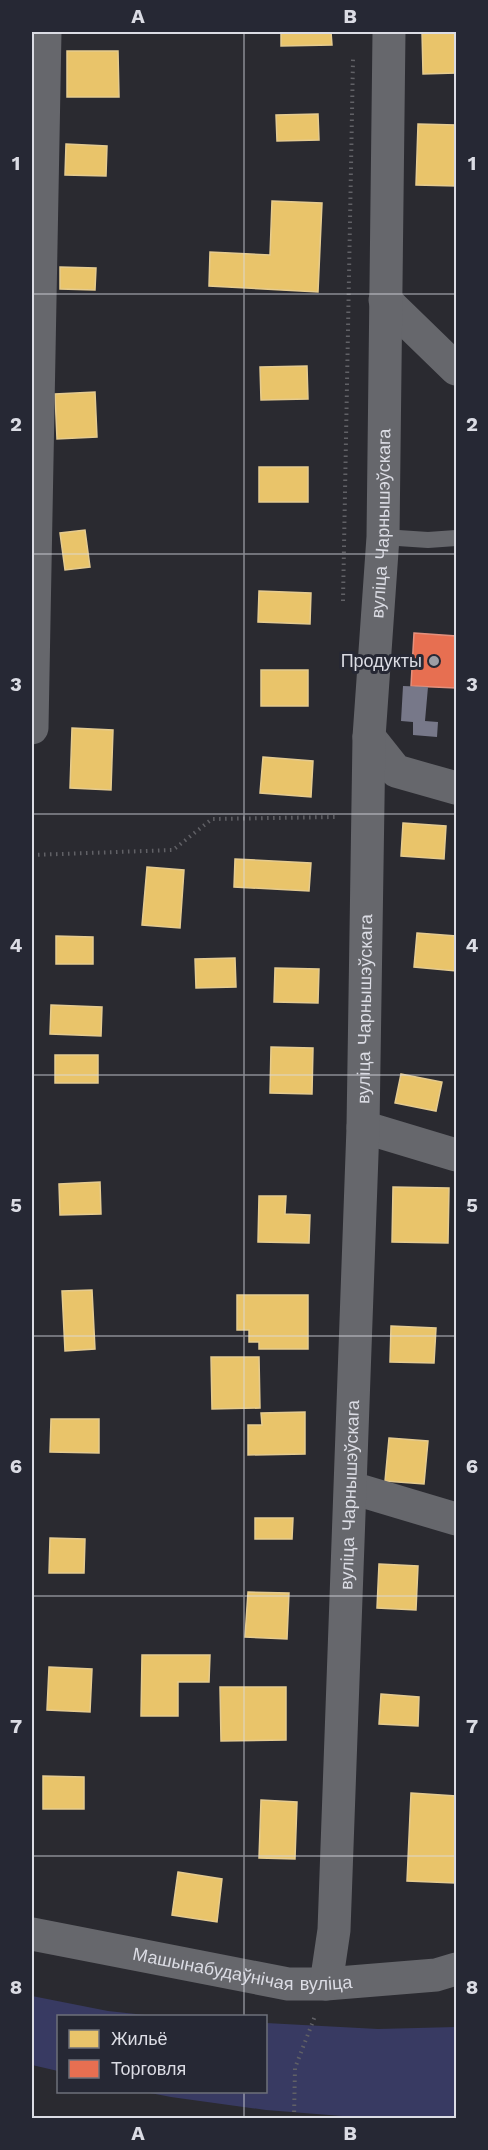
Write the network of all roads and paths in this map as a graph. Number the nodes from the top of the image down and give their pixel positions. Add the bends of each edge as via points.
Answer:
1 (45, 32) edge
2 (389, 32) edge
3 (385, 300) junction
4 (456, 369) edge
5 (383, 537) junction
6 (456, 538) edge
7 (32, 728) edge
8 (369, 737) junction
9 (456, 788) edge
10 (340, 817) dead end
11 (32, 855) edge
12 (363, 1127) junction
13 (456, 1155) edge
14 (351, 1488) junction
15 (456, 1519) edge
16 (32, 1934) edge
17 (456, 1970) edge
18 (326, 1984) junction
19 (294, 2118) edge

1 - 7 street
2 - 3 street, вуліца Чарнышэўскага
3 - 4 street
3 - 5 street, вуліца Чарнышэўскага
5 - 6 lane
5 - 8 street, вуліца Чарнышэўскага
8 - 9 street via 396,771
8 - 12 street, вуліца Чарнышэўскага
10 - 11 path via 212,819 173,850
12 - 13 street
12 - 14 street, вуліца Чарнышэўскага
14 - 15 street
14 - 18 street, вуліца Чарнышэўскага via 334,1930
16 - 18 street, Машынабудаўнічая вуліца via 288,1984
17 - 18 street, Машынабудаўнічая вуліца
18 - 19 path via 295,2068

